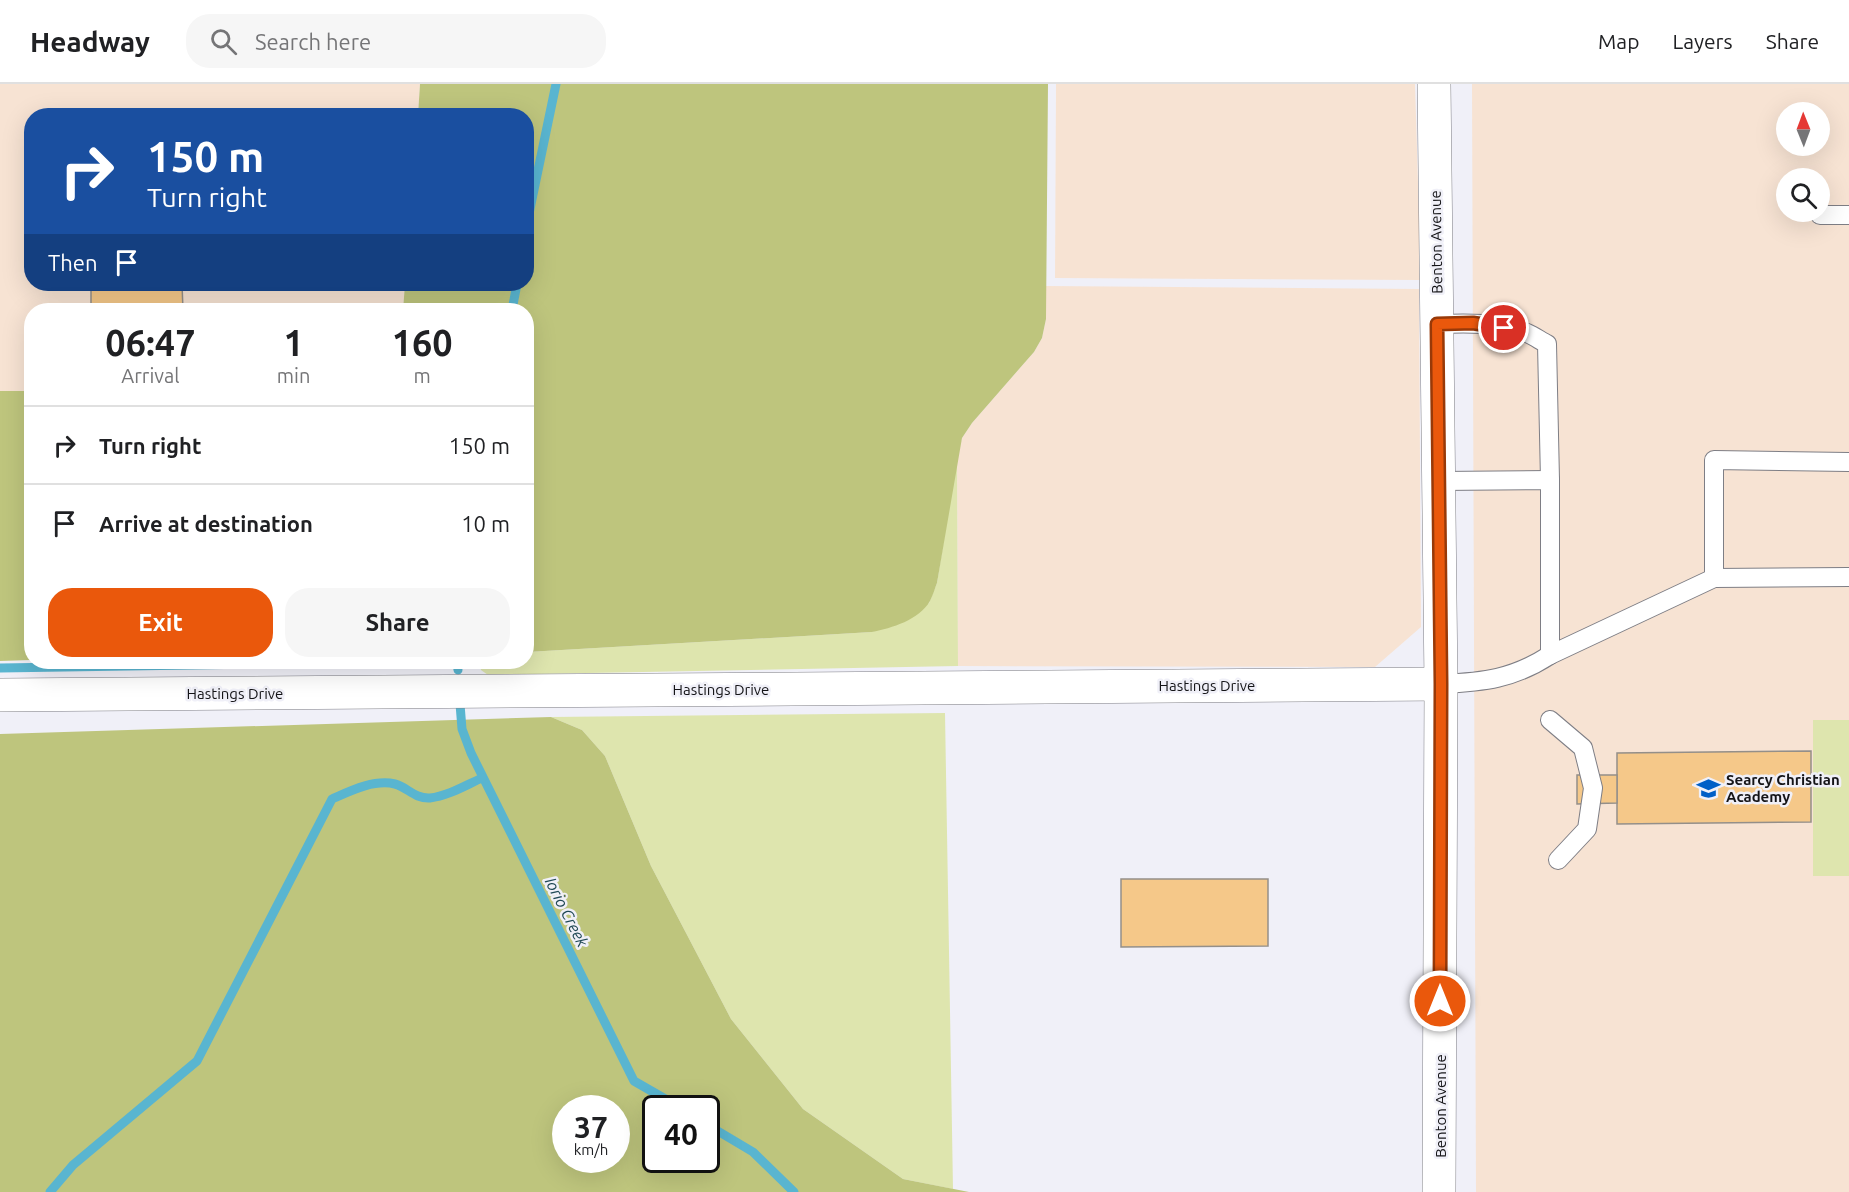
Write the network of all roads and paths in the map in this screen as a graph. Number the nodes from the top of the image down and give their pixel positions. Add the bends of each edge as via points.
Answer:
1 (1434, 84) edge
2 (1830, 215) edge
3 (1849, 215) edge
4 (1437, 324) junction
5 (1849, 462) edge
6 (1439, 480) junction
7 (1550, 480) junction
8 (1714, 578) junction
9 (1849, 578) edge
10 (1550, 655) junction
11 (1441, 684) junction
12 (0, 695) edge
13 (1550, 720) dead end
14 (1558, 860) dead end
15 (1439, 1192) edge

1 - 4 street, Benton Avenue
2 - 3 lane
4 - 6 street, Benton Avenue
4 - 7 lane via 1473,323 1504,328 1527,333 1547,344
5 - 8 lane via 1714,460
6 - 7 lane
6 - 11 street, Benton Avenue
7 - 10 lane
8 - 9 lane
8 - 10 lane
10 - 11 lane via 1501,678
11 - 12 street, Hastings Drive
11 - 15 street, Benton Avenue
13 - 14 lane via 1583,748 1593,788 1587,829

